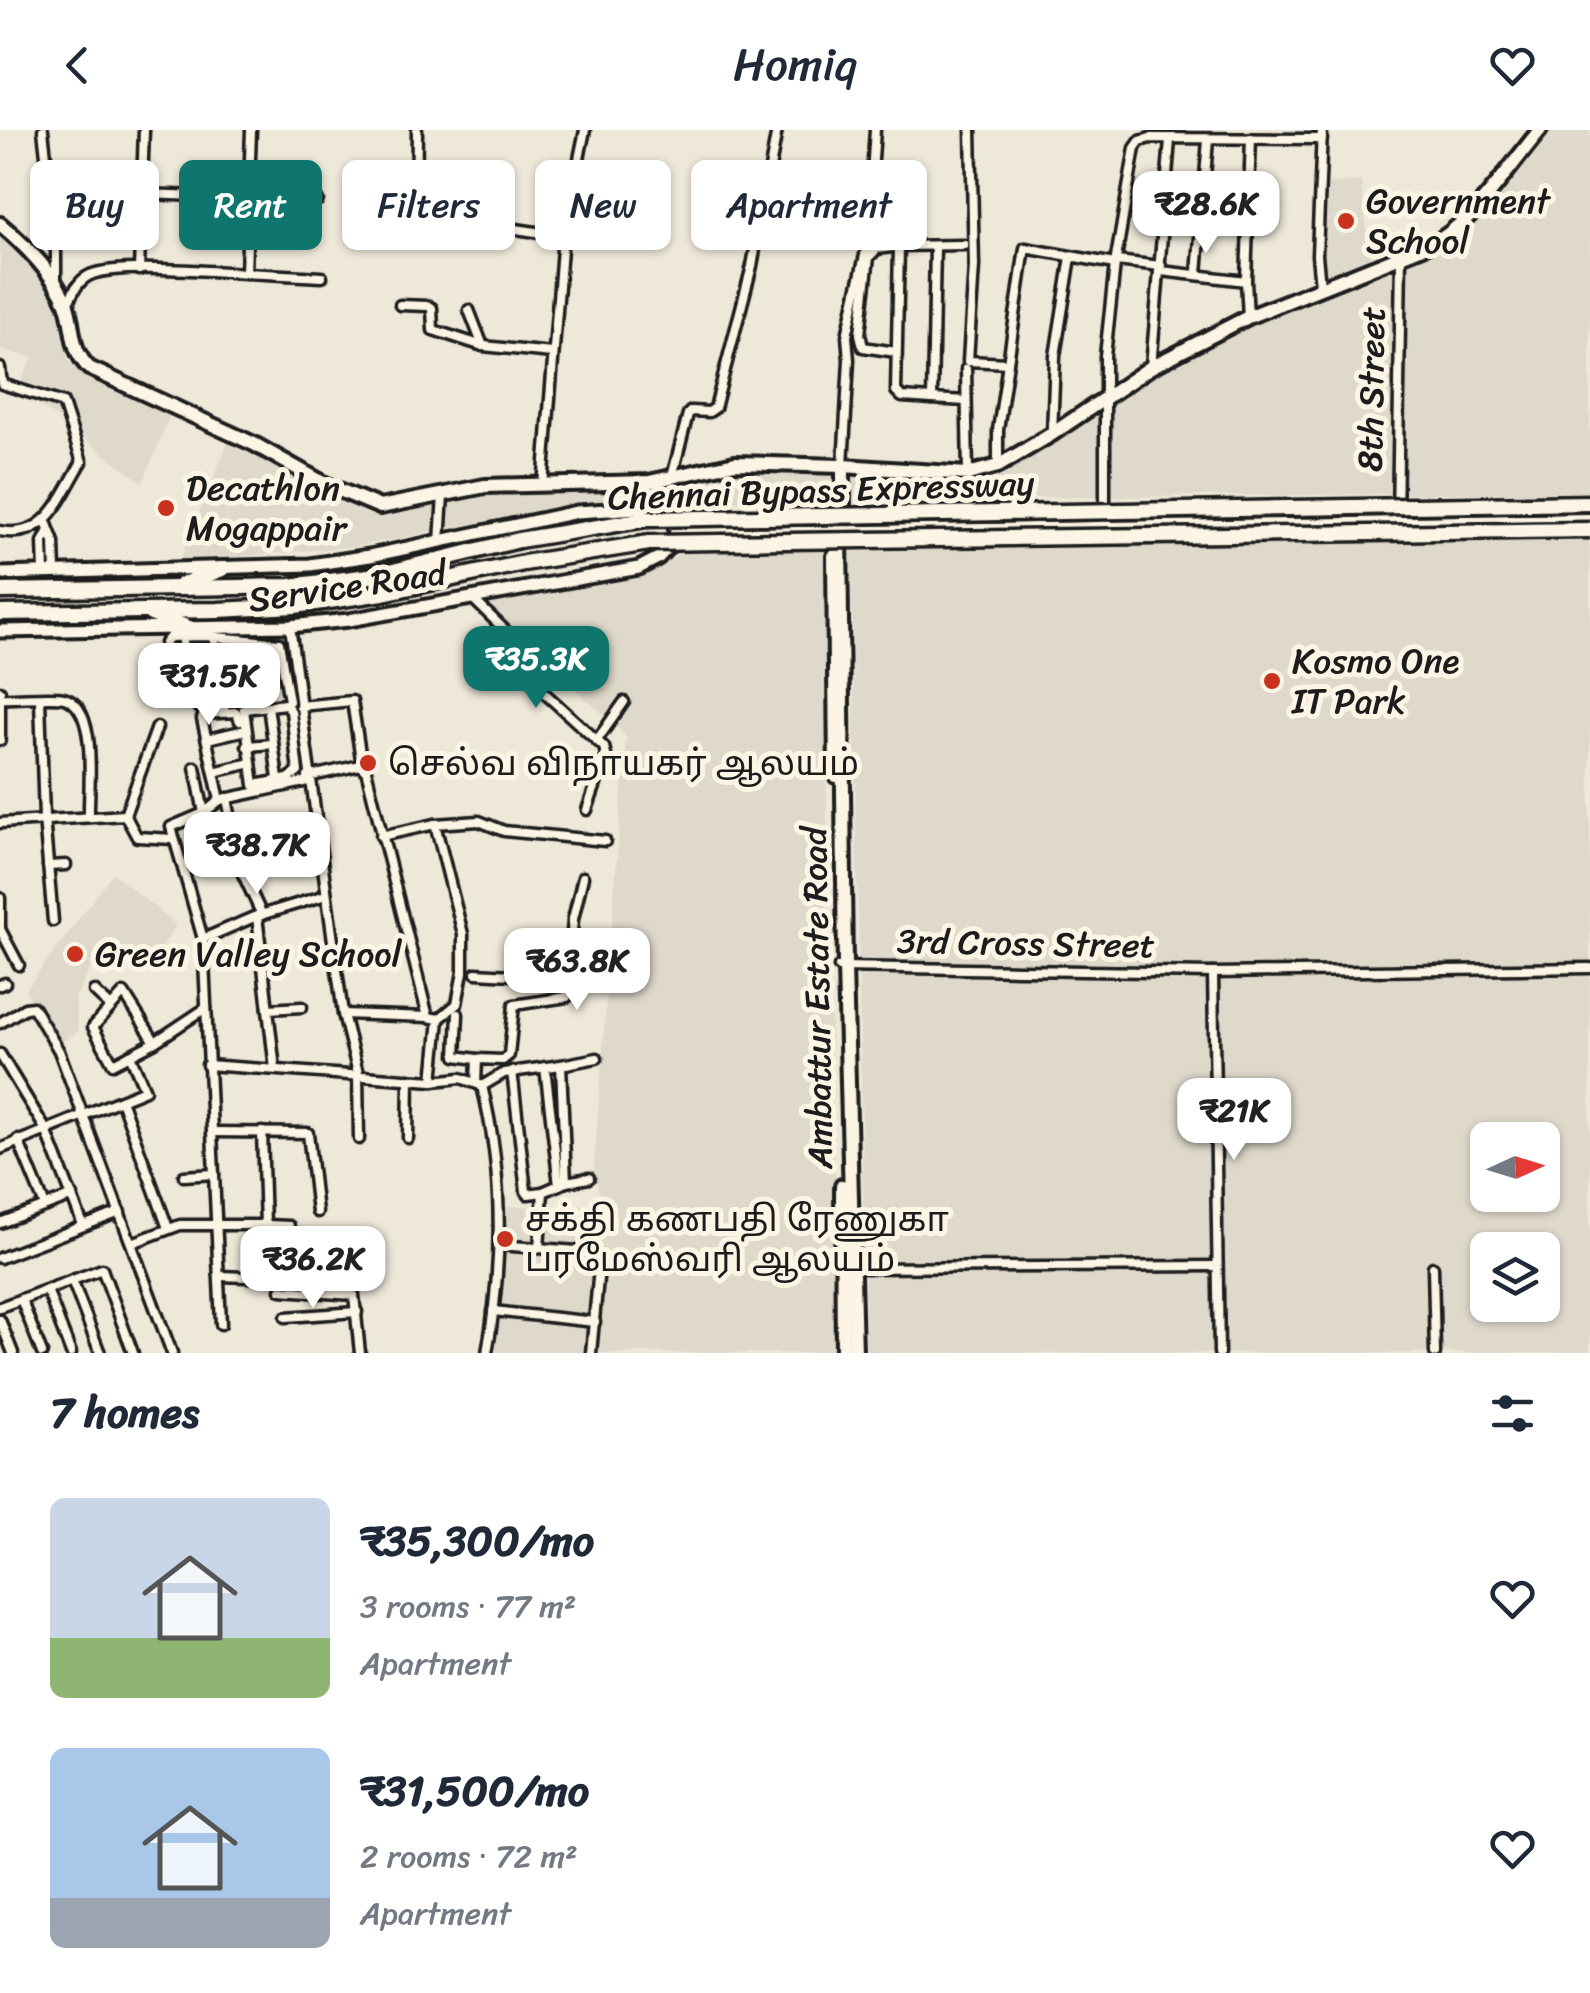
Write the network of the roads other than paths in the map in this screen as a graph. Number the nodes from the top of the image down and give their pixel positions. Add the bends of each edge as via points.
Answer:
1 (43, 130) edge
2 (144, 130) edge
3 (252, 130) edge
4 (416, 130) edge
5 (585, 130) edge
6 (777, 130) edge
7 (874, 130) edge
8 (971, 130) edge
9 (1540, 130) edge
10 (1322, 135) edge
11 (1251, 138) junction
12 (1170, 140) junction
13 (1208, 140) junction
14 (143, 160) edge
15 (250, 160) edge
16 (416, 160) edge
17 (579, 160) edge
18 (0, 224) edge
19 (927, 246) edge
20 (934, 246) junction
21 (964, 246) dead end
22 (140, 250) edge
23 (247, 250) edge
24 (562, 250) edge
25 (875, 250) edge
26 (899, 250) edge
27 (1401, 256) junction
28 (1071, 257) junction
29 (1116, 262) junction
30 (1161, 268) junction
31 (139, 270) junction
32 (246, 273) junction
33 (1196, 274) junction
34 (322, 277) dead end
35 (1246, 281) junction
36 (56, 286) junction
37 (1320, 286) junction
38 (67, 305) junction
39 (400, 305) dead end
40 (469, 310) dead end
41 (1248, 317) junction
42 (483, 346) junction
43 (896, 352) junction
44 (552, 353) junction
45 (1008, 362) junction
46 (0, 368) edge
47 (966, 368) dead end
48 (1151, 368) junction
49 (1103, 397) junction
50 (932, 400) junction
51 (966, 401) junction
52 (1052, 434) junction
53 (842, 466) junction
54 (998, 466) junction
55 (968, 474) junction
56 (672, 477) junction
57 (542, 486) junction
58 (444, 494) junction
59 (1590, 506) edge
60 (1397, 518) junction
61 (46, 519) junction
62 (1590, 520) edge
63 (1105, 521) junction
64 (838, 526) junction
65 (1590, 530) edge
66 (0, 531) edge
67 (675, 531) junction
68 (440, 542) junction
69 (222, 569) junction
70 (0, 574) edge
71 (49, 574) junction
72 (170, 589) junction
73 (0, 591) edge
74 (470, 597) junction
75 (144, 612) junction
76 (0, 613) edge
77 (290, 626) junction
78 (0, 631) edge
79 (187, 632) junction
80 (214, 638) junction
81 (238, 640) junction
82 (279, 643) junction
83 (292, 643) junction
84 (189, 685) junction
85 (0, 696) edge
86 (40, 700) junction
87 (288, 701) junction
88 (624, 702) dead end
89 (300, 703) junction
90 (249, 706) junction
91 (268, 706) junction
92 (224, 708) junction
93 (157, 726) dead end
94 (241, 731) junction
95 (294, 736) junction
96 (207, 739) junction
97 (0, 740) edge
98 (597, 740) junction
99 (273, 741) junction
100 (248, 746) junction
101 (246, 764) junction
102 (362, 766) junction
103 (195, 767) dead end
104 (214, 772) junction
105 (309, 779) junction
106 (278, 784) junction
107 (251, 789) junction
108 (222, 798) junction
109 (587, 810) dead end
110 (204, 813) junction
111 (89, 816) junction
112 (125, 816) junction
113 (44, 818) junction
114 (0, 823) edge
115 (435, 824) junction
116 (381, 836) junction
117 (173, 839) junction
118 (605, 840) dead end
119 (66, 865) dead end
120 (48, 866) junction
121 (582, 877) dead end
122 (326, 895) junction
123 (0, 898) edge
124 (260, 916) junction
125 (53, 921) dead end
126 (0, 929) edge
127 (203, 939) junction
128 (19, 965) dead end
129 (842, 967) junction
130 (1590, 968) edge
131 (476, 973) dead end
132 (1213, 973) junction
133 (570, 978) junction
134 (94, 991) dead end
135 (111, 1007) junction
136 (302, 1007) dead end
137 (206, 1008) junction
138 (268, 1009) junction
139 (343, 1014) junction
140 (458, 1014) dead end
141 (428, 1017) junction
142 (439, 1019) junction
143 (0, 1023) edge
144 (155, 1042) junction
145 (0, 1054) edge
146 (130, 1055) junction
147 (597, 1058) dead end
148 (477, 1059) junction
149 (206, 1065) junction
150 (561, 1065) junction
151 (546, 1068) junction
152 (275, 1069) junction
153 (512, 1071) junction
154 (358, 1074) junction
155 (409, 1078) junction
156 (433, 1081) junction
157 (479, 1085) junction
158 (121, 1100) junction
159 (86, 1115) junction
160 (46, 1130) junction
161 (212, 1132) junction
162 (262, 1132) junction
163 (408, 1138) dead end
164 (359, 1139) dead end
165 (18, 1140) junction
166 (0, 1148) edge
167 (214, 1174) junction
168 (184, 1176) dead end
169 (589, 1178) dead end
170 (562, 1184) junction
171 (543, 1192) junction
172 (72, 1196) junction
173 (45, 1206) junction
174 (120, 1212) junction
175 (317, 1212) dead end
176 (0, 1224) edge
177 (217, 1224) junction
178 (265, 1225) junction
179 (84, 1226) junction
180 (289, 1226) dead end
181 (168, 1228) junction
182 (132, 1243) junction
183 (499, 1245) junction
184 (539, 1248) junction
185 (0, 1258) edge
186 (1217, 1266) junction
187 (1433, 1267) dead end
188 (847, 1268) junction
189 (219, 1276) junction
190 (72, 1280) junction
191 (335, 1280) dead end
192 (47, 1290) junction
193 (281, 1290) dead end
194 (22, 1300) junction
195 (0, 1307) edge
196 (493, 1310) junction
197 (357, 1312) junction
198 (286, 1317) dead end
199 (0, 1320) edge
200 (595, 1322) junction
201 (221, 1324) dead end
202 (13, 1353) edge
203 (42, 1353) edge
204 (71, 1353) edge
205 (100, 1353) edge
206 (133, 1353) edge
207 (172, 1353) edge
208 (360, 1353) edge
209 (487, 1353) edge
210 (591, 1353) edge
211 (843, 1353) edge
212 (854, 1353) edge
213 (1218, 1353) edge
214 (1435, 1353) edge

1 - 36 street
2 - 14 street
3 - 15 street
4 - 16 street
5 - 17 street
6 - 56 street via 752,266 715,408 688,414
7 - 53 street via 867,246 847,336
8 - 45 street via 968,360
9 - 27 main road via 1452,232
10 - 11 street
10 - 37 street
11 - 13 street
11 - 35 street
12 - 13 street
12 - 29 street via 1140,140 1135,148
12 - 30 street
13 - 33 street
18 - 36 main road
19 - 20 street
20 - 21 street
20 - 50 street
22 - 31 street
23 - 32 street
24 - 44 street
25 - 43 street via 860,334 863,347
26 - 43 street
27 - 37 main road
27 - 60 street, 8th Street
28 - 29 street
28 - 45 street via 1024,248
28 - 52 street
29 - 30 street
29 - 49 street
30 - 33 street
30 - 48 street
31 - 32 street
31 - 38 street via 94,274 79,282
32 - 34 street
33 - 35 street
35 - 41 street
36 - 38 main road
37 - 41 main road
38 - 58 main road via 74,348 89,368 366,503 396,506
39 - 42 street via 428,306 434,330
40 - 42 street
41 - 48 main road
42 - 44 street
43 - 50 street via 897,395
44 - 57 street
45 - 54 street
46 - 61 street via 2,384 63,403 82,462
47 - 51 street
48 - 49 main road
49 - 52 main road
49 - 63 street
50 - 51 street
51 - 55 street
52 - 54 main road
53 - 55 main road
53 - 56 main road via 735,463
53 - 64 main road, Ambattur Estate Road
54 - 55 main road
56 - 57 main road
57 - 58 main road
58 - 68 street
59 - 60 main road
59 - 72 highway, Chennai Bypass Expressway, bridge via 647,518 377,574 290,586
60 - 62 main road
60 - 63 main road
61 - 66 street via 17,534
61 - 71 street
63 - 64 main road
64 - 67 main road
64 - 129 main road, Ambattur Estate Road
65 - 75 highway, Chennai Bypass Expressway, bridge via 650,543 295,606
67 - 68 street via 638,508 578,512
67 - 74 street, Service Road via 675,543 638,568
68 - 69 street via 310,565
69 - 71 street
69 - 72 highway
70 - 71 street
72 - 73 highway, Chennai Bypass Expressway
74 - 77 street, Service Road
74 - 98 street via 514,640 508,660
75 - 76 highway, Chennai Bypass Expressway
75 - 79 highway
77 - 79 street, Service Road
77 - 83 street
78 - 79 street, Service Road
79 - 80 street
79 - 84 street
79 - 84 street via 166,639 171,676
80 - 81 street
80 - 92 street
81 - 82 street
81 - 90 street
82 - 83 street
82 - 87 street
83 - 89 street
84 - 92 street via 191,701 201,709
85 - 86 street
85 - 97 street
86 - 111 street via 78,704 87,722
86 - 113 street
87 - 89 street
87 - 90 street
88 - 98 street
89 - 102 street via 352,701
89 - 105 street
90 - 92 street
91 - 95 street via 288,705
91 - 99 street
91 - 100 street via 244,709
93 - 112 street
94 - 96 street
94 - 96 street via 236,712 204,714
94 - 101 street
95 - 99 street
95 - 106 street via 298,772
96 - 104 street
98 - 109 street via 606,755
99 - 100 street
99 - 106 street
100 - 106 street via 254,785
101 - 104 street
101 - 107 street
102 - 105 street
102 - 116 street
103 - 110 street
104 - 108 street
105 - 106 street
105 - 122 street
106 - 107 street
107 - 108 street
108 - 110 street
108 - 124 street
110 - 117 street via 172,827
111 - 112 street
111 - 113 street
112 - 117 street via 137,838
113 - 114 street
113 - 120 street
115 - 116 street
115 - 118 street via 479,820 504,831
115 - 142 street via 464,950 457,1004
116 - 141 street
117 - 127 street
119 - 120 street
120 - 125 street
121 - 133 street
122 - 124 street
122 - 139 street
123 - 126 street
124 - 127 street
124 - 138 street
126 - 128 street
127 - 137 street
129 - 132 street, 3rd Cross Street
129 - 188 main road, Ambattur Estate Road
130 - 132 street, 3rd Cross Street
131 - 133 street
132 - 186 street
133 - 148 street via 565,998 514,1005 508,1058
134 - 135 street
135 - 144 street via 124,993
135 - 146 street via 92,1027 112,1064
136 - 138 street
137 - 144 street
137 - 149 street
138 - 152 street
139 - 141 street
139 - 154 street
140 - 148 street via 456,1056
141 - 142 street
142 - 156 street
143 - 159 street via 33,1008
144 - 146 street
145 - 160 street
146 - 158 street via 145,1090
147 - 150 street
148 - 157 street
149 - 152 street
149 - 161 street
150 - 151 street
150 - 170 street
151 - 153 street
151 - 170 street
152 - 154 street
153 - 157 street
153 - 171 street via 526,1191
154 - 155 street
154 - 164 street
155 - 156 street
155 - 163 street
156 - 157 street via 461,1078
157 - 183 street via 500,1192
158 - 159 street
158 - 181 street
159 - 160 street
159 - 174 street
160 - 165 street
160 - 172 street
161 - 162 street
161 - 167 street
162 - 175 street via 310,1135
162 - 178 street
165 - 166 street
165 - 173 street
167 - 168 street
167 - 177 street
169 - 170 street
170 - 171 street
171 - 184 street
172 - 173 street
172 - 179 street
173 - 176 street
174 - 179 street
174 - 182 street
177 - 178 street
177 - 181 street
177 - 189 street
178 - 180 street
179 - 185 street
181 - 182 street
182 - 207 street
183 - 184 street
183 - 196 street
184 - 200 street via 600,1257
186 - 188 street
186 - 213 street
187 - 214 street
188 - 211 main road, Ambattur Estate Road
188 - 212 main road, Ambattur Estate Road
189 - 191 street
189 - 201 street
190 - 192 street
190 - 205 street
190 - 206 street via 102,1269
192 - 194 street
192 - 204 street
193 - 197 street via 351,1294
194 - 195 street
194 - 203 street
196 - 200 street
196 - 209 street
197 - 198 street
197 - 208 street
199 - 202 street
200 - 210 street

